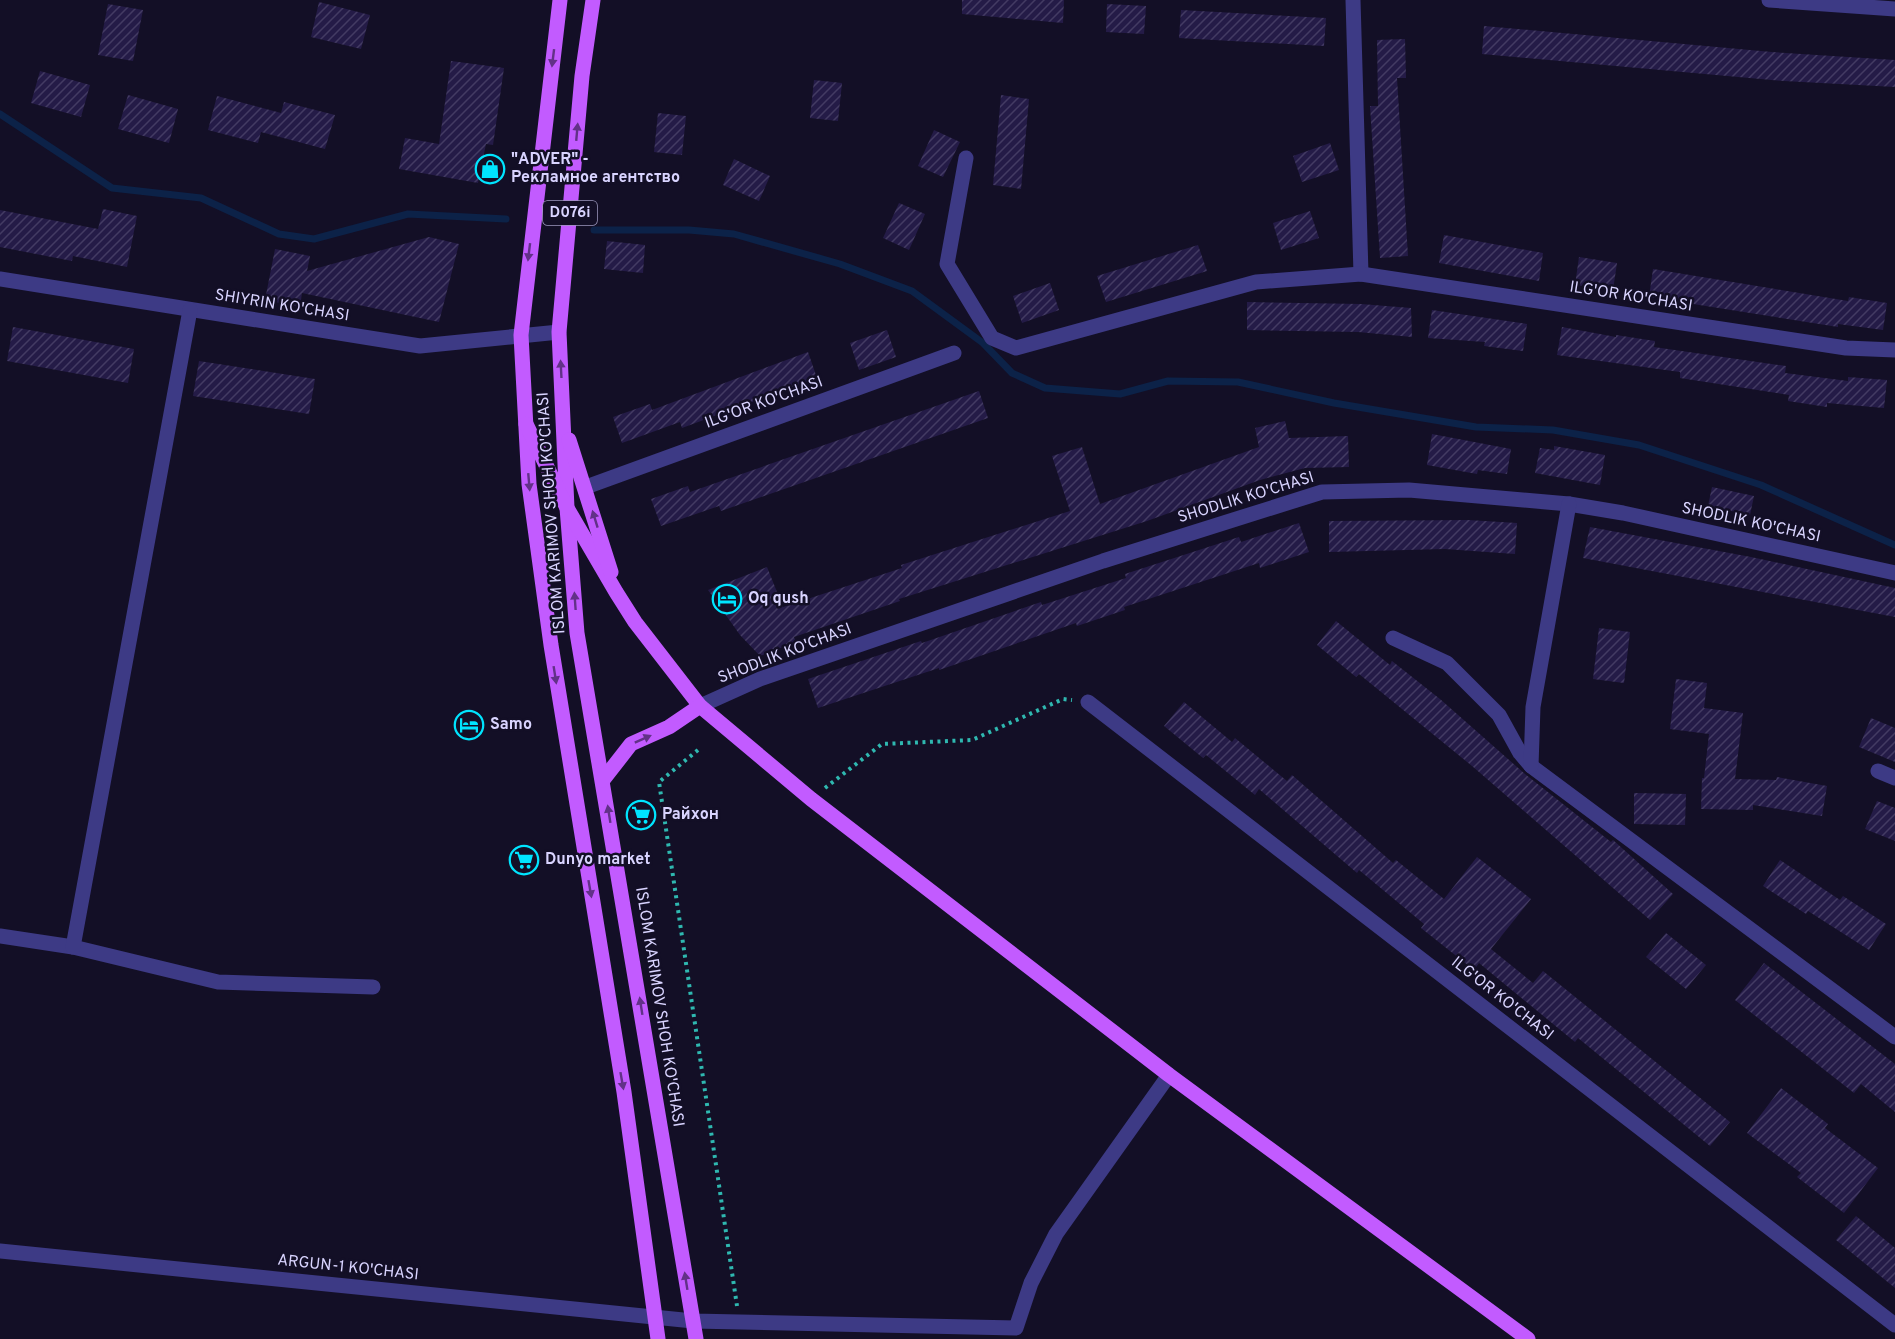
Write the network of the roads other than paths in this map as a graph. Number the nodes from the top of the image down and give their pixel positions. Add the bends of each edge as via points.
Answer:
1 (560, 0) edge
2 (593, 0) edge
3 (1353, 0) edge
4 (1769, 0) edge
5 (1889, 6) edge
6 (966, 158) dead end
7 (1361, 274) junction
8 (0, 279) edge
9 (190, 310) junction
10 (559, 332) junction
11 (521, 334) junction
12 (1895, 350) edge
13 (954, 353) dead end
14 (526, 424) junction
15 (564, 427) junction
16 (586, 487) junction
17 (1569, 504) junction
18 (567, 508) junction
19 (1895, 573) edge
20 (616, 592) junction
21 (1393, 638) dead end
22 (1088, 702) road end
23 (700, 706) junction
24 (1531, 766) junction
25 (1878, 771) dead end
26 (1895, 778) edge
27 (603, 780) junction
28 (0, 936) edge
29 (73, 947) junction
30 (373, 987) dead end
31 (1895, 1036) edge
32 (1169, 1074) junction
33 (0, 1251) edge
34 (654, 1316) junction
35 (693, 1321) junction
36 (1895, 1325) edge
37 (658, 1339) edge
38 (696, 1339) edge
39 (1528, 1339) edge

1 -> 11 main road, ISLOM KARIMOV SHOH KO'CHASI / D076i
10 -> 2 main road, ISLOM KARIMOV SHOH KO'CHASI / D076i via 582,76
3 - 7 street
4 - 5 street
6 - 7 street, ILG'OR KO'CHASI via 947,264 992,338 1016,348 1256,282
7 - 12 street, ILG'OR KO'CHASI via 1846,348
8 - 9 street, SHIYRIN KO'CHASI
9 - 11 street, SHIYRIN KO'CHASI via 420,346
9 - 29 street
10 - 11 street, SHIYRIN KO'CHASI
15 -> 10 main road, ISLOM KARIMOV SHOH KO'CHASI / D076i
11 - 14 main road, ISLOM KARIMOV SHOH KO'CHASI / D076i
13 - 16 street, ILG'OR KO'CHASI
14 - 18 main road
14 -> 34 main road, ISLOM KARIMOV SHOH KO'CHASI / D076i via 529,484 551,645 624,1092
15 - 16 main road
15 - 18 main road, ISLOM KARIMOV SHOH KO'CHASI / D076i
20 -> 16 main road
17 - 19 street, SHODLIK KO'CHASI
17 - 23 street, SHODLIK KO'CHASI via 1409,490 1322,492 1103,561 771,675
17 - 24 street via 1533,707
18 - 20 main road
27 -> 18 main road, ISLOM KARIMOV SHOH KO'CHASI / D076i via 577,633
20 - 23 main road
21 - 24 street via 1447,663 1499,715
22 - 36 street, ILG'OR KO'CHASI
27 -> 23 main road via 631,744 669,727
23 - 32 main road via 811,799
24 - 31 street
25 - 26 street
35 -> 27 main road, ISLOM KARIMOV SHOH KO'CHASI / D076i
28 - 29 street
29 - 30 street via 218,982
32 - 35 street, ARGUN-1 KO'CHASI via 1056,1234 1031,1283 1016,1328
32 - 39 main road
33 - 34 street, ARGUN-1 KO'CHASI
34 - 35 street, ARGUN-1 KO'CHASI
34 - 37 main road, ISLOM KARIMOV SHOH KO'CHASI / D076i
35 - 38 main road, ISLOM KARIMOV SHOH KO'CHASI / D076i

